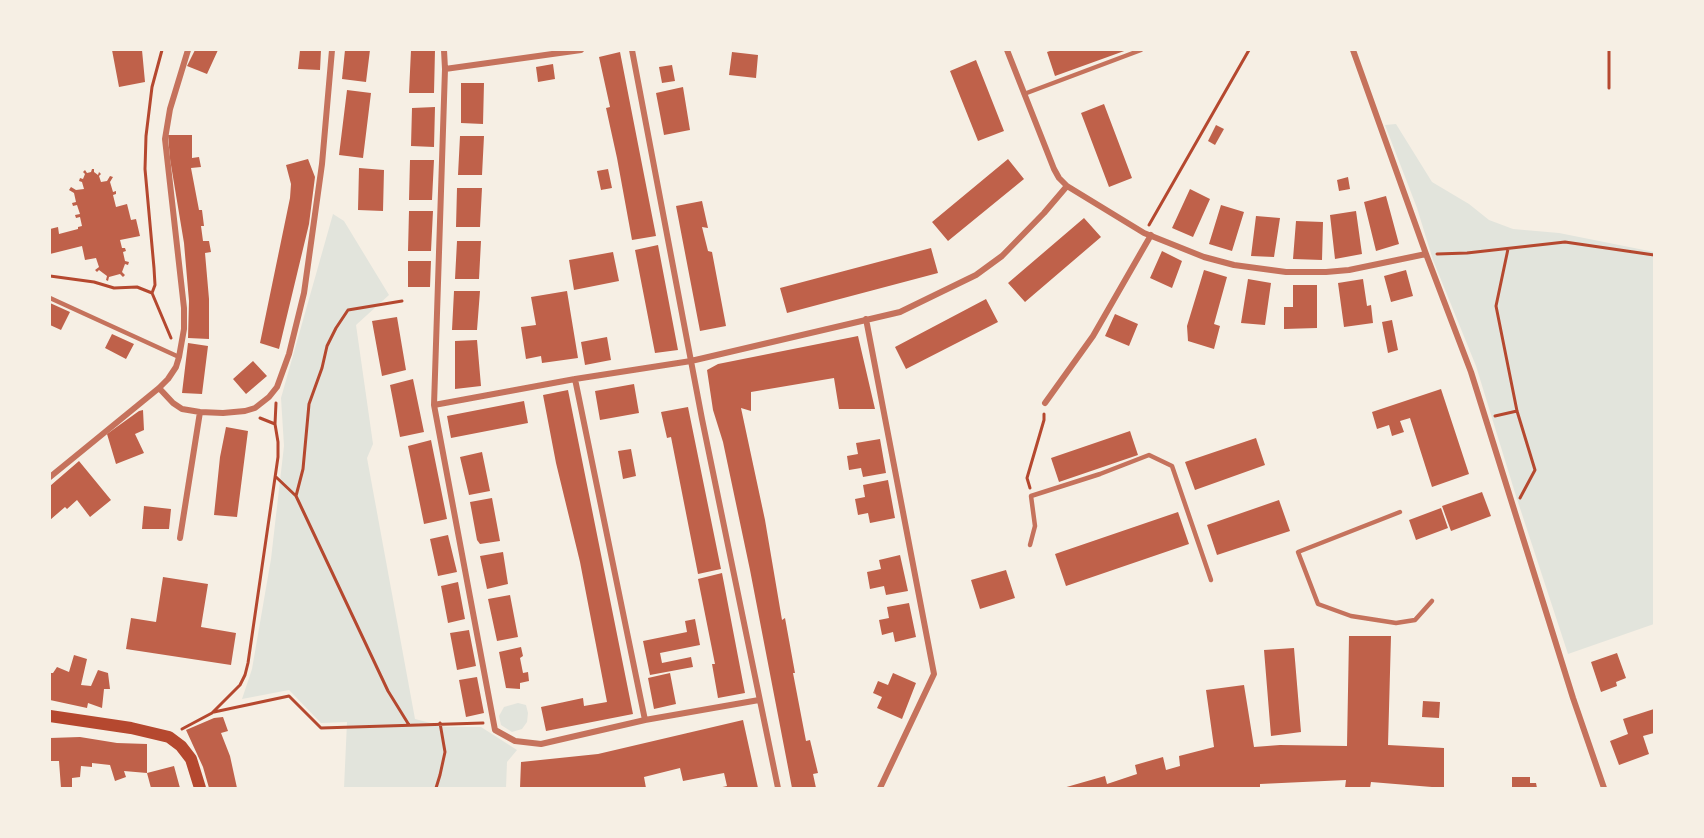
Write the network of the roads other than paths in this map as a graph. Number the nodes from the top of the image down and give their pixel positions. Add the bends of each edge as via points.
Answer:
1 (188, 50) edge
2 (332, 50) edge
3 (444, 50) edge
4 (581, 50) edge
5 (632, 50) edge
6 (1007, 50) edge
7 (1141, 50) edge
8 (1353, 50) edge
9 (445, 69) junction
10 (1024, 94) junction
11 (1067, 186) junction
12 (1148, 234) junction
13 (1426, 254) junction
14 (50, 298) edge
15 (866, 319) junction
16 (179, 357) junction
17 (691, 361) junction
18 (575, 379) junction
19 (159, 388) junction
20 (1045, 403) road end
21 (434, 405) junction
22 (200, 412) junction
23 (50, 475) edge
24 (1400, 512) dead end
25 (180, 538) dead end
26 (1030, 545) dead end
27 (1211, 580) dead end
28 (1431, 601) dead end
29 (759, 700) junction
30 (50, 716) edge
31 (645, 720) junction
32 (200, 789) edge
33 (778, 789) edge
34 (880, 789) edge
35 (1604, 789) edge

1 - 16 street via 165,139 184,308
2 - 22 street via 322,164 304,293 277,387 255,408
3 - 9 street
4 - 9 street
5 - 17 street
6 - 10 street
7 - 10 lane
8 - 13 street
9 - 21 street
10 - 11 street via 1054,169
11 - 12 street
11 - 15 street via 1002,256 976,275 900,312
12 - 13 street via 1204,257 1286,272 1349,270
12 - 20 street via 1093,336
13 - 35 street via 1471,372
14 - 16 lane
15 - 17 street
15 - 34 street via 934,674
16 - 19 street
17 - 18 street
17 - 29 street
18 - 21 street
18 - 31 street
19 - 22 street via 177,406
19 - 23 street
21 - 31 street via 495,730 515,741 541,744
22 - 25 street
24 - 28 lane via 1298,552 1318,604 1396,623 1415,620
26 - 27 lane via 1035,526 1031,496 1149,455 1172,466
29 - 31 street
29 - 33 street
30 - 32 main road via 144,730 174,740 194,766

